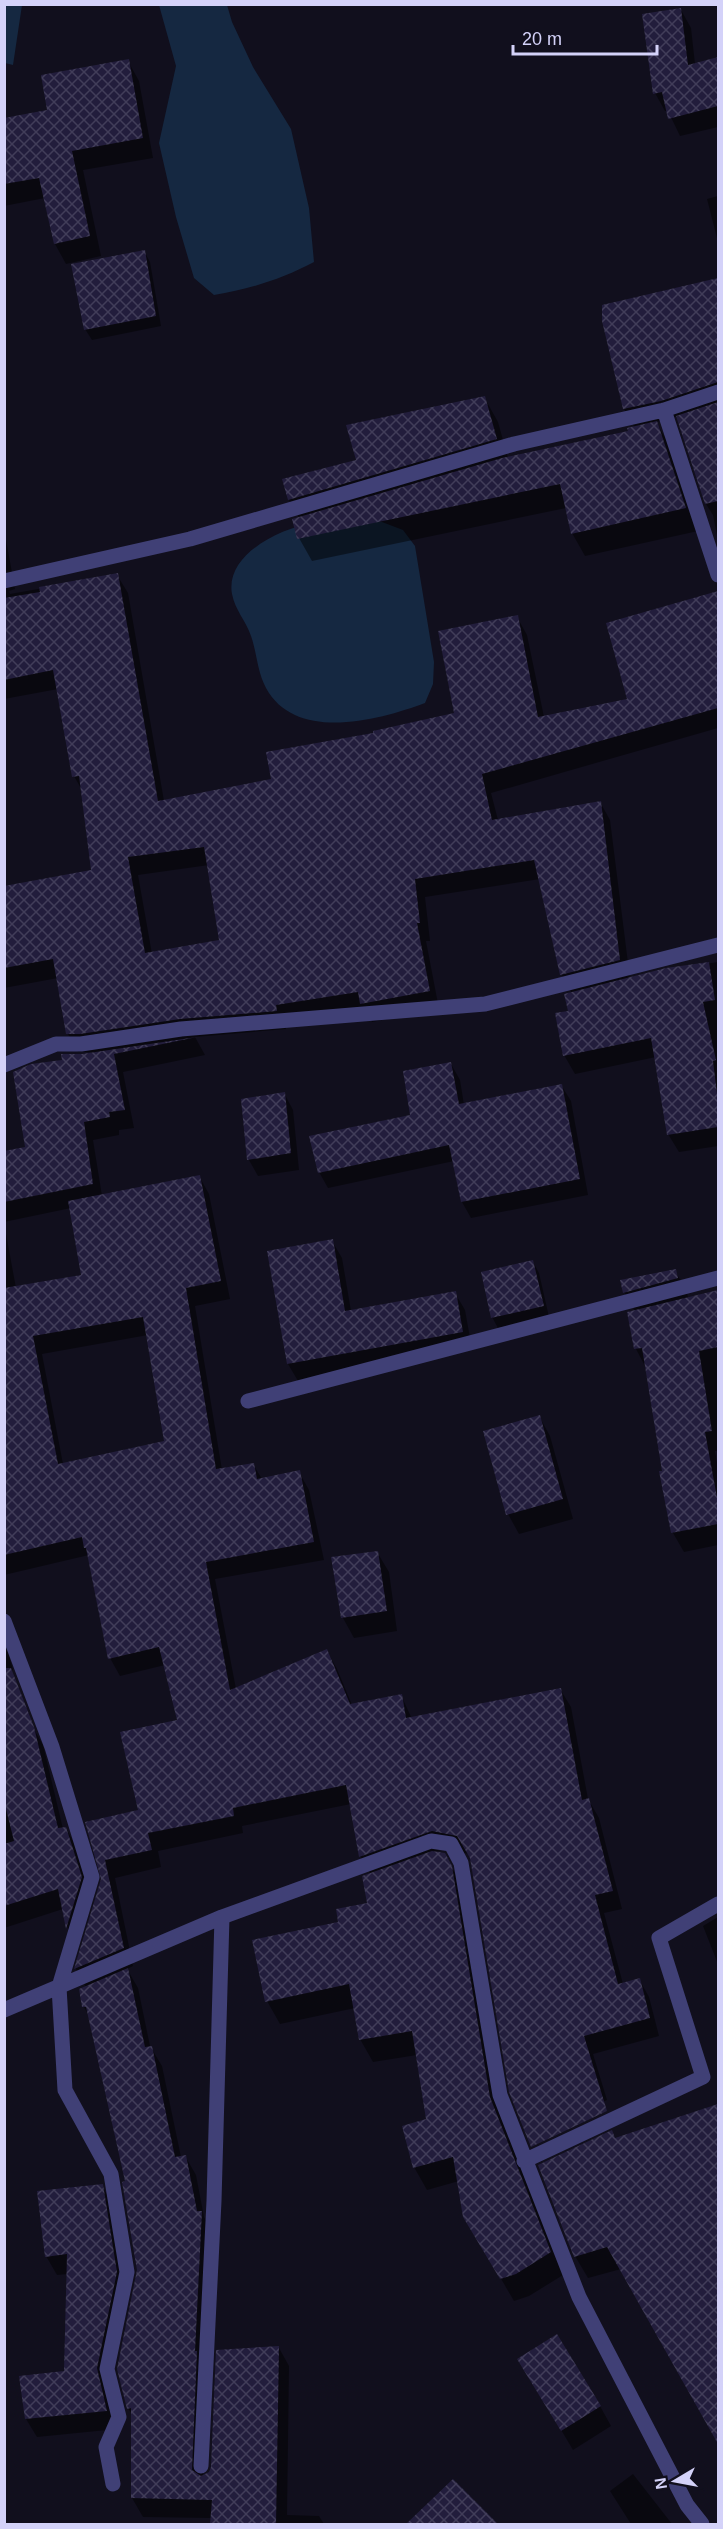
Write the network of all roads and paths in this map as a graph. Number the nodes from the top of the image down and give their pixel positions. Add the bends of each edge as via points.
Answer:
1 (718, 392) edge
2 (664, 410) junction
3 (718, 575) edge
4 (4, 581) edge
5 (718, 945) edge
6 (4, 1065) edge
7 (718, 1278) edge
8 (248, 1401) dead end
9 (4, 1621) edge
10 (718, 1904) edge
11 (222, 1917) junction
12 (58, 1987) junction
13 (4, 2010) edge
14 (524, 2161) junction
15 (201, 2466) dead end
16 (113, 2484) dead end
17 (702, 2524) edge

1 - 2 street
2 - 3 street
2 - 4 street via 514,444 190,539
5 - 6 street via 485,1004 182,1029 56,1044
7 - 8 street
9 - 12 street via 52,1747 92,1876
10 - 14 street via 659,1938 703,2077
11 - 12 street
11 - 14 street via 431,1841 451,1844 461,1863 500,2095
11 - 15 street
12 - 13 street
12 - 16 street via 65,2090 111,2174 127,2272 107,2369 119,2417 106,2447
14 - 17 street via 579,2297 687,2505

